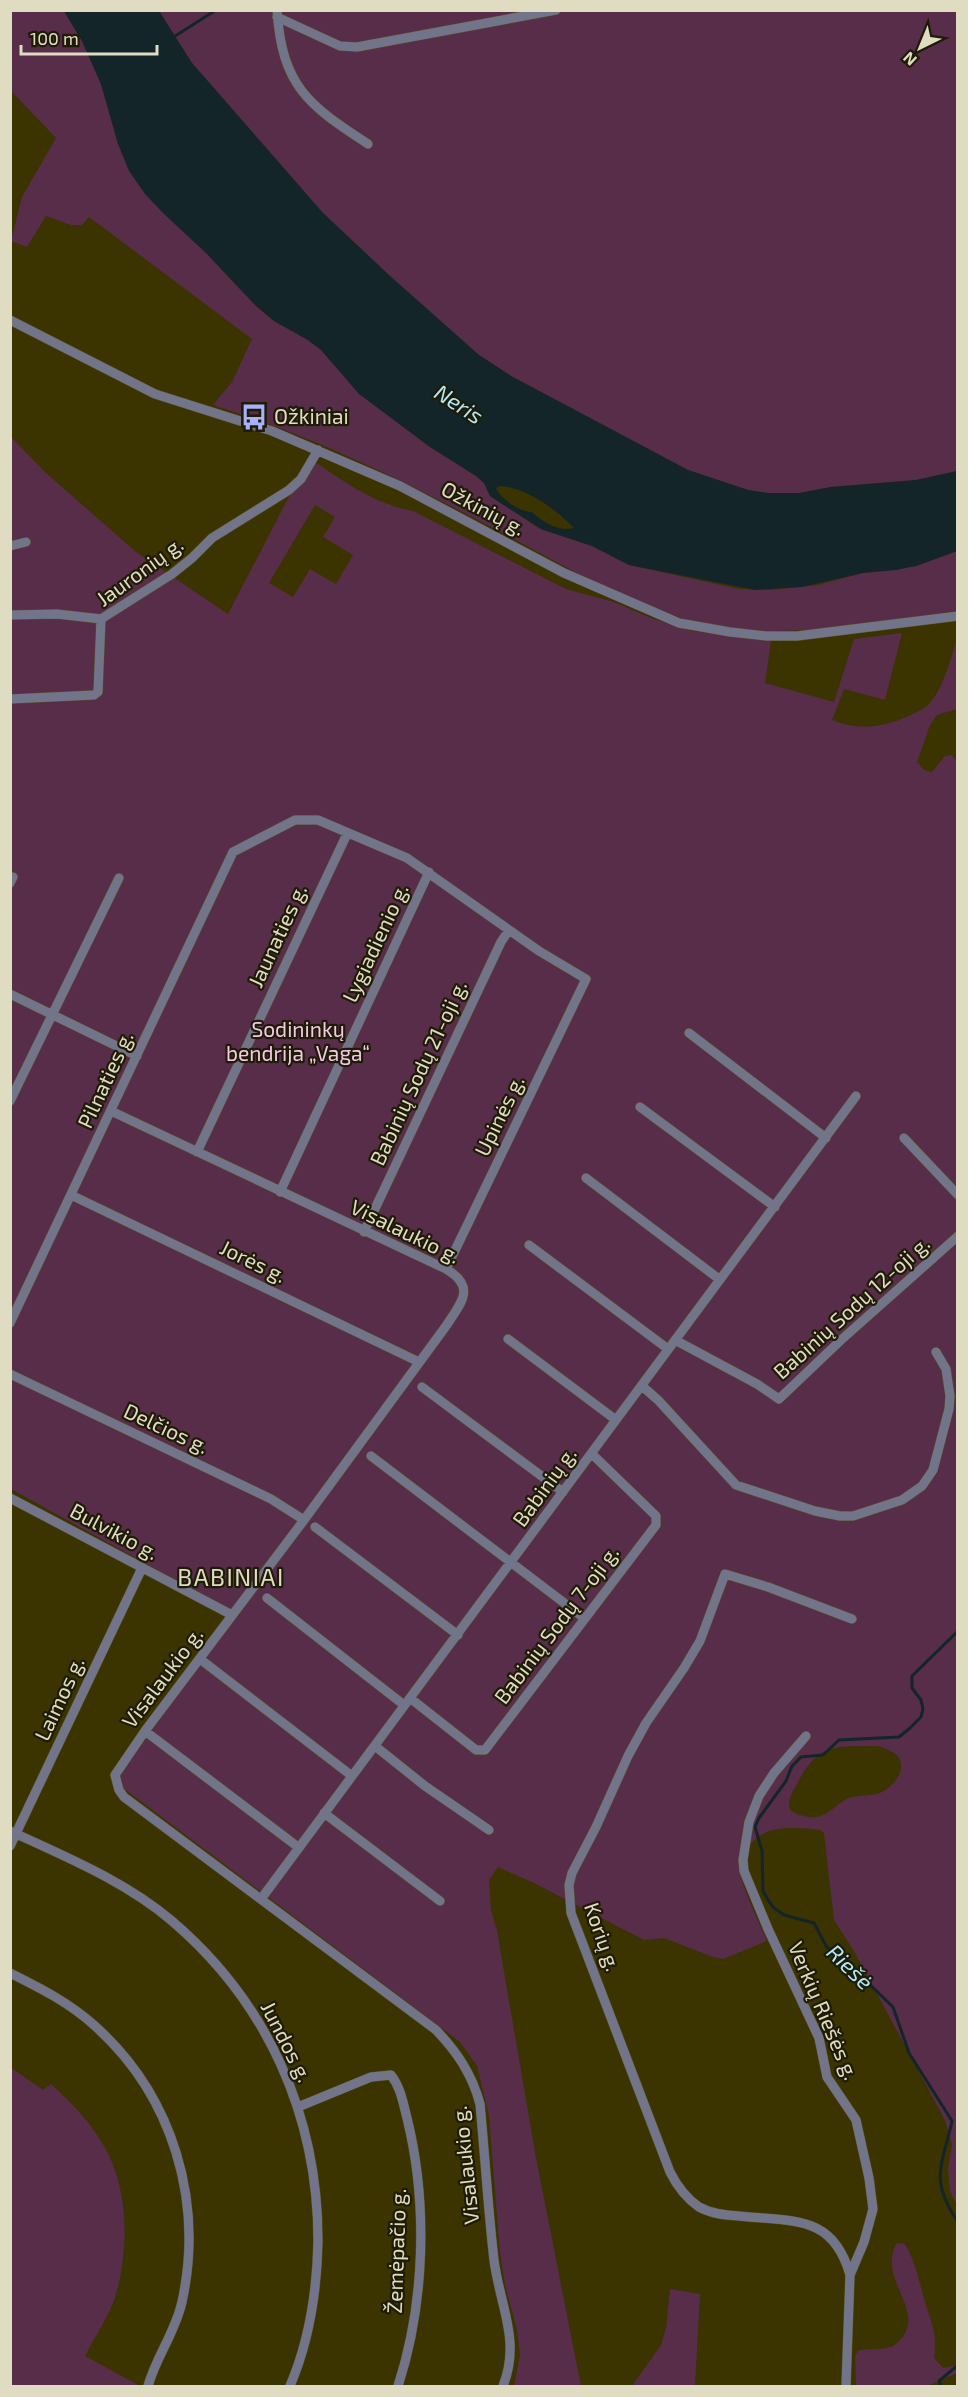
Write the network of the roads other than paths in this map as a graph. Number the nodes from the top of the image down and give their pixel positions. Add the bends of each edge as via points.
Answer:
1 (556, 10) edge
2 (277, 14) edge
3 (368, 144) dead end
4 (10, 320) edge
5 (318, 450) junction
6 (26, 542) dead end
7 (10, 546) edge
8 (10, 615) edge
9 (957, 616) edge
10 (101, 619) junction
11 (10, 699) edge
12 (347, 834) junction
13 (429, 872) junction
14 (119, 878) dead end
15 (509, 930) junction
16 (10, 994) edge
17 (53, 1014) junction
18 (689, 1033) dead end
19 (137, 1056) junction
20 (856, 1096) dead end
21 (10, 1101) edge
22 (640, 1107) dead end
23 (111, 1111) junction
24 (826, 1138) junction
25 (904, 1138) dead end
26 (197, 1152) junction
27 (586, 1178) dead end
28 (280, 1192) junction
29 (71, 1195) junction
30 (957, 1195) edge
31 (775, 1207) junction
32 (364, 1232) junction
33 (957, 1236) edge
34 (529, 1245) dead end
35 (446, 1269) junction
36 (719, 1279) junction
37 (10, 1323) edge
38 (508, 1339) dead end
39 (675, 1340) junction
40 (668, 1349) junction
41 (936, 1352) dead end
42 (419, 1362) junction
43 (10, 1374) edge
44 (642, 1386) junction
45 (422, 1387) dead end
46 (616, 1420) junction
47 (592, 1454) junction
48 (371, 1456) dead end
49 (563, 1492) junction
50 (10, 1498) edge
51 (304, 1520) junction
52 (315, 1527) dead end
53 (511, 1563) junction
54 (142, 1568) junction
55 (267, 1598) dead end
56 (232, 1615) junction
57 (584, 1618) junction
58 (852, 1619) dead end
59 (458, 1635) junction
60 (200, 1659) junction
61 (407, 1702) junction
62 (145, 1731) junction
63 (806, 1736) dead end
64 (375, 1746) junction
65 (352, 1776) junction
66 (324, 1813) junction
67 (489, 1830) dead end
68 (14, 1832) edge
69 (10, 1846) edge
70 (298, 1847) junction
71 (261, 1899) junction
72 (440, 1900) dead end
73 (10, 1973) edge
74 (298, 2107) junction
75 (850, 2275) junction
76 (148, 2386) edge
77 (290, 2386) edge
78 (398, 2386) edge
79 (503, 2386) edge
80 (846, 2386) edge

1 - 2 street via 357,47 340,46
2 - 3 street via 282,51 299,89 326,117
4 - 5 street, Ožkinių g. via 146,390
5 - 9 street, Ožkinių g. via 441,506 564,573 679,623 766,636 797,636
5 - 10 street, Jauronių g. via 301,479 289,490 212,538 172,574
6 - 7 street
8 - 10 street via 57,614
10 - 11 street, Jauronių g. via 98,692 94,696
12 - 13 street via 379,845
12 - 19 street, Pilnaties g. via 318,820 295,820 233,852
12 - 26 street, Jaunaties g.
13 - 15 street
13 - 28 street, Lygiadienio g.
14 - 17 street
15 - 32 street, Babinių Sodų 21-oji g.
15 - 35 street, Upinės g. via 586,979
16 - 17 street
17 - 19 street
17 - 21 street
18 - 24 street
19 - 23 street, Pilnaties g.
20 - 24 street, Babinių g.
22 - 31 street
23 - 26 street, Visalaukio g.
23 - 29 street, Pilnaties g.
24 - 31 street, Babinių g.
25 - 30 street
26 - 28 street, Visalaukio g.
27 - 36 street
28 - 32 street, Visalaukio g.
29 - 37 street, Pilnaties g.
29 - 42 street, Jorės g.
31 - 36 street, Babinių g.
32 - 35 street, Visalaukio g.
33 - 39 street, Babinių Sodų 12-oji g. via 779,1399
34 - 40 street
35 - 42 street, Visalaukio g. via 459,1276 464,1297
36 - 39 street, Babinių g.
38 - 46 street
39 - 40 street, Babinių g.
40 - 44 street, Babinių g.
41 - 44 street via 946,1370 950,1396 933,1470 922,1486 902,1500 853,1516 815,1511 736,1485
42 - 51 street, Visalaukio g.
43 - 51 street, Delčios g. via 242,1485
44 - 46 street, Babinių g.
45 - 49 street
46 - 47 street, Babinių g.
47 - 49 street, Babinių g.
47 - 57 street, Babinių Sodų 7-oji g. via 657,1520
48 - 53 street
49 - 53 street, Babinių g.
50 - 54 street, Bulvikio g.
51 - 56 street, Visalaukio g.
52 - 59 street
53 - 57 street
53 - 59 street, Babinių g.
54 - 56 street, Bulvikio g.
54 - 68 street, Laimos g.
55 - 61 street
56 - 60 street, Visalaukio g.
57 - 61 street, Babinių Sodų 7-oji g. via 485,1750 476,1750
58 - 75 street, Korių g. via 725,1574 700,1641 628,1756 569,1885 571,1913 678,2187 700,2207 715,2214 796,2222 823,2230 840,2248
59 - 61 street, Babinių g.
60 - 62 street, Visalaukio g.
60 - 65 street
61 - 64 street, Babinių g.
62 - 70 street
62 - 71 street, Visalaukio g. via 117,1769 119,1790
63 - 75 street, Verkių Riešės g. via 759,1796 742,1860 768,1929 819,2038 827,2076 856,2120 873,2209
64 - 65 street, Babinių g.
64 - 67 street
65 - 66 street, Babinių g.
66 - 70 street, Babinių g.
66 - 72 street
68 - 69 street, Laimos g.
68 - 74 street, Jundos g. via 138,1896 194,1941 260,2022
70 - 71 street, Babinių g.
71 - 79 street, Visalaukio g. via 436,2030 465,2064 480,2104 495,2262 512,2348
73 - 76 street via 71,2007 114,2044 155,2103 179,2156 188,2212 187,2273 176,2324
74 - 77 street, Jundos g. via 310,2148 318,2209 317,2269 312,2320
74 - 78 street, Žemėpačio g. via 371,2077 391,2076 398,2085 414,2147 420,2210 414,2319
75 - 80 street, Verkių Riešės g.

